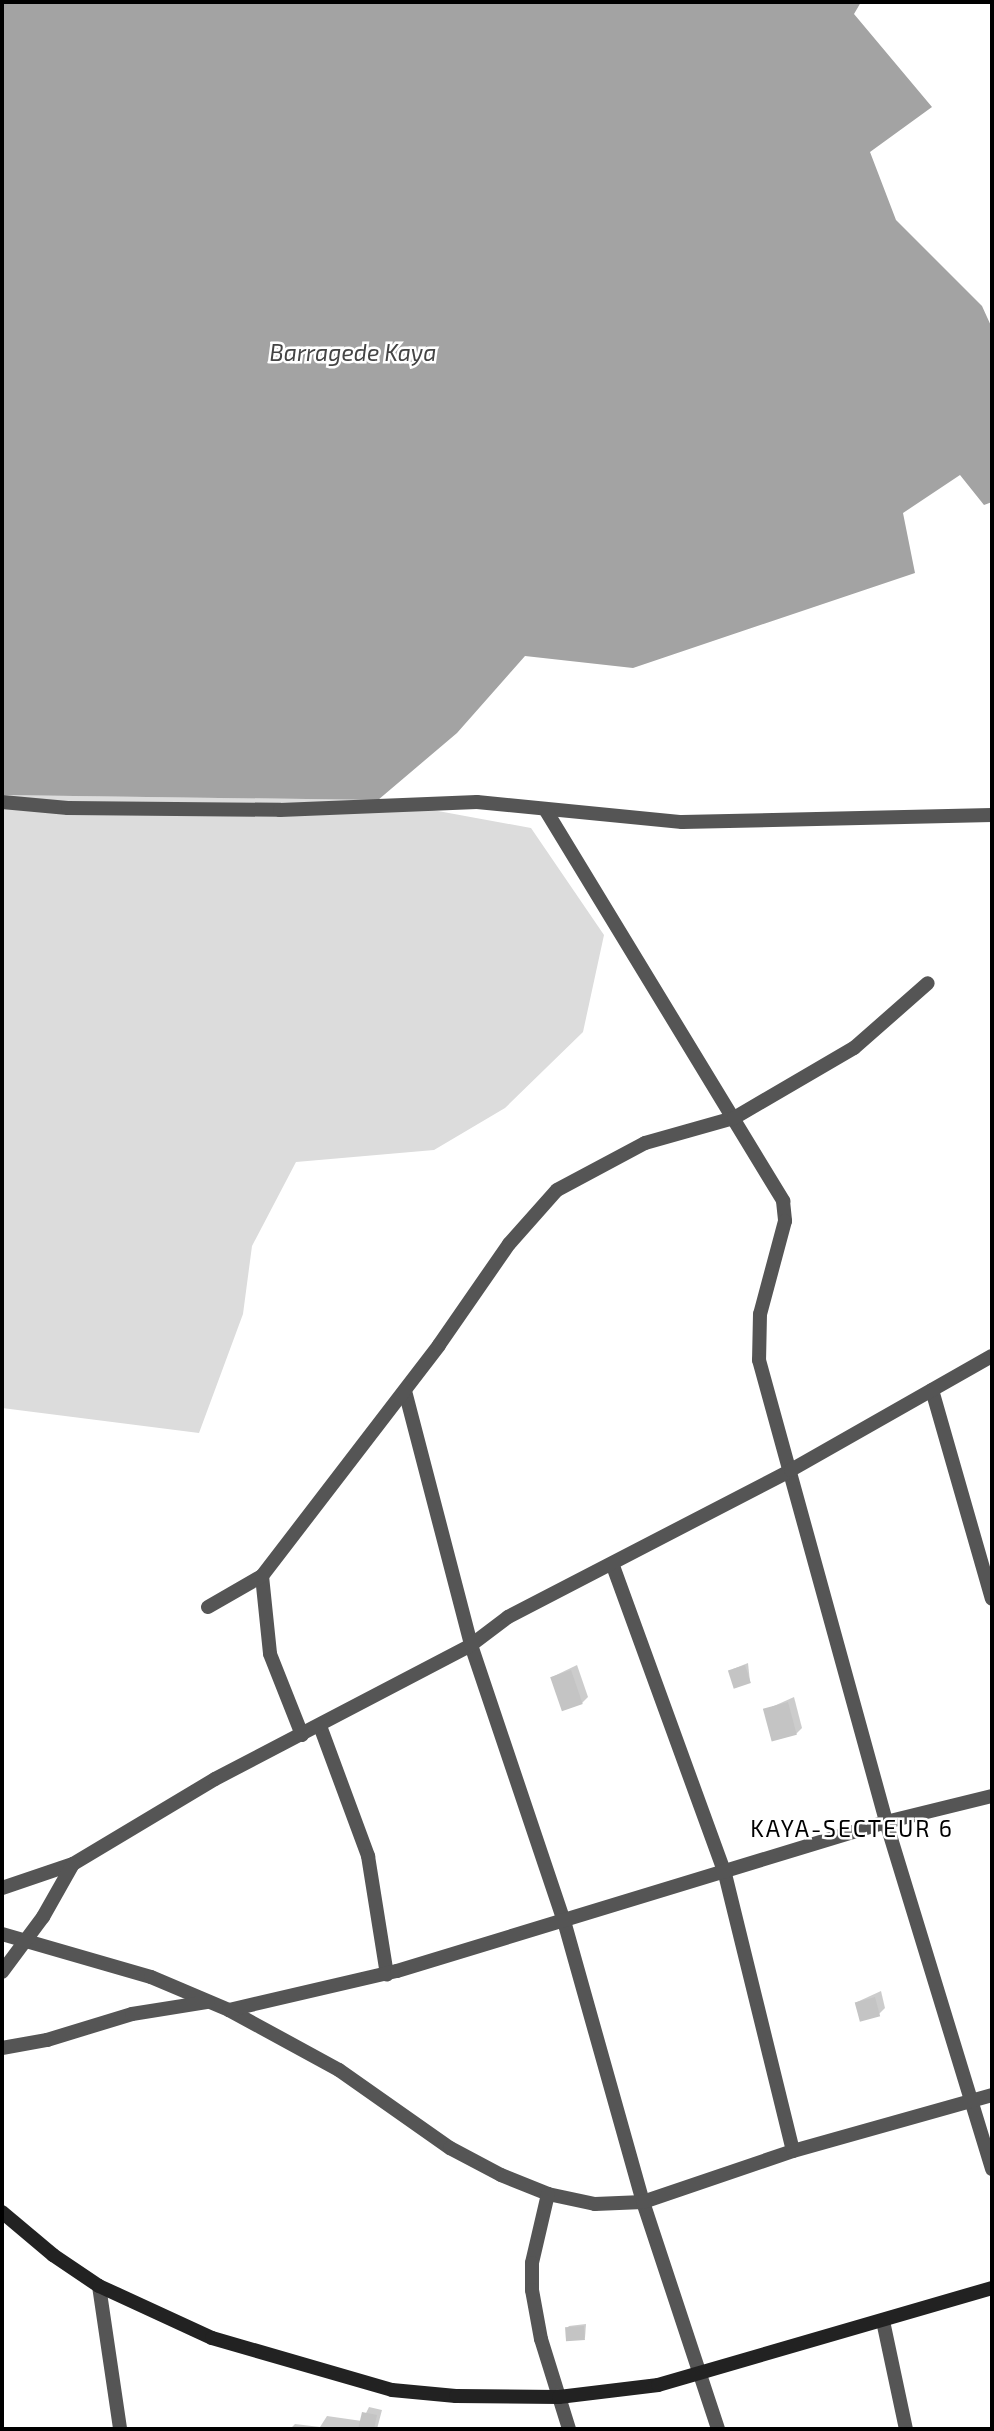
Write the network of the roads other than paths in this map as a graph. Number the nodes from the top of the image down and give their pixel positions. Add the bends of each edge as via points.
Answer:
1 (2, 802) edge
2 (545, 809) junction
3 (992, 815) edge
4 (928, 983) dead end
5 (734, 1118) junction
6 (992, 1356) edge
7 (932, 1390) junction
8 (405, 1391) junction
9 (790, 1470) junction
10 (613, 1566) junction
11 (262, 1576) junction
12 (992, 1599) edge
13 (208, 1607) dead end
14 (471, 1645) junction
15 (320, 1727) junction
16 (302, 1735) junction
17 (992, 1796) edge
18 (886, 1822) junction
19 (73, 1864) junction
20 (725, 1874) junction
21 (2, 1888) edge
22 (564, 1921) junction
23 (2, 1934) edge
24 (25, 1941) junction
25 (2, 1972) edge
26 (387, 1974) junction
27 (209, 2002) junction
28 (229, 2010) junction
29 (2, 2048) edge
30 (992, 2095) edge
31 (969, 2102) junction
32 (793, 2151) junction
33 (992, 2169) edge
34 (548, 2194) junction
35 (643, 2202) junction
36 (2, 2212) edge
37 (99, 2286) junction
38 (992, 2288) edge
39 (883, 2321) junction
40 (700, 2376) junction
41 (559, 2397) junction
42 (120, 2429) edge
43 (569, 2429) edge
44 (718, 2429) edge
45 (906, 2429) edge

1 - 2 street via 68,808 280,810 477,802
2 - 3 street via 682,822
2 - 5 street
4 - 5 street via 854,1048
5 - 8 street via 645,1143 557,1190 509,1244
5 - 9 street via 783,1201 785,1221 760,1314 759,1360
6 - 7 street
7 - 9 street
7 - 12 street
8 - 11 street
8 - 14 street
9 - 10 street
9 - 18 street
10 - 14 street via 519,1611
10 - 20 street
11 - 13 street
11 - 16 street via 270,1654
14 - 15 street
14 - 22 street
15 - 16 street
15 - 26 street via 368,1856
16 - 19 street via 215,1779
17 - 18 street
18 - 20 street
18 - 31 street
19 - 21 street
19 - 24 street
20 - 22 street
20 - 32 street
22 - 26 street
22 - 35 street
23 - 24 street
24 - 25 street
24 - 27 street via 151,1977
26 - 28 street
27 - 28 street
27 - 29 street via 132,2014 47,2040
28 - 34 street via 339,2070 450,2148
30 - 31 street
31 - 32 street
31 - 33 street
32 - 35 street
34 - 35 street via 595,2204
34 - 41 street via 532,2263 532,2290
35 - 40 street
36 - 37 main road
37 - 41 main road via 234,2346 392,2390
37 - 42 street
38 - 39 main road
39 - 40 main road
39 - 45 street
40 - 41 main road
40 - 44 street
41 - 43 street

